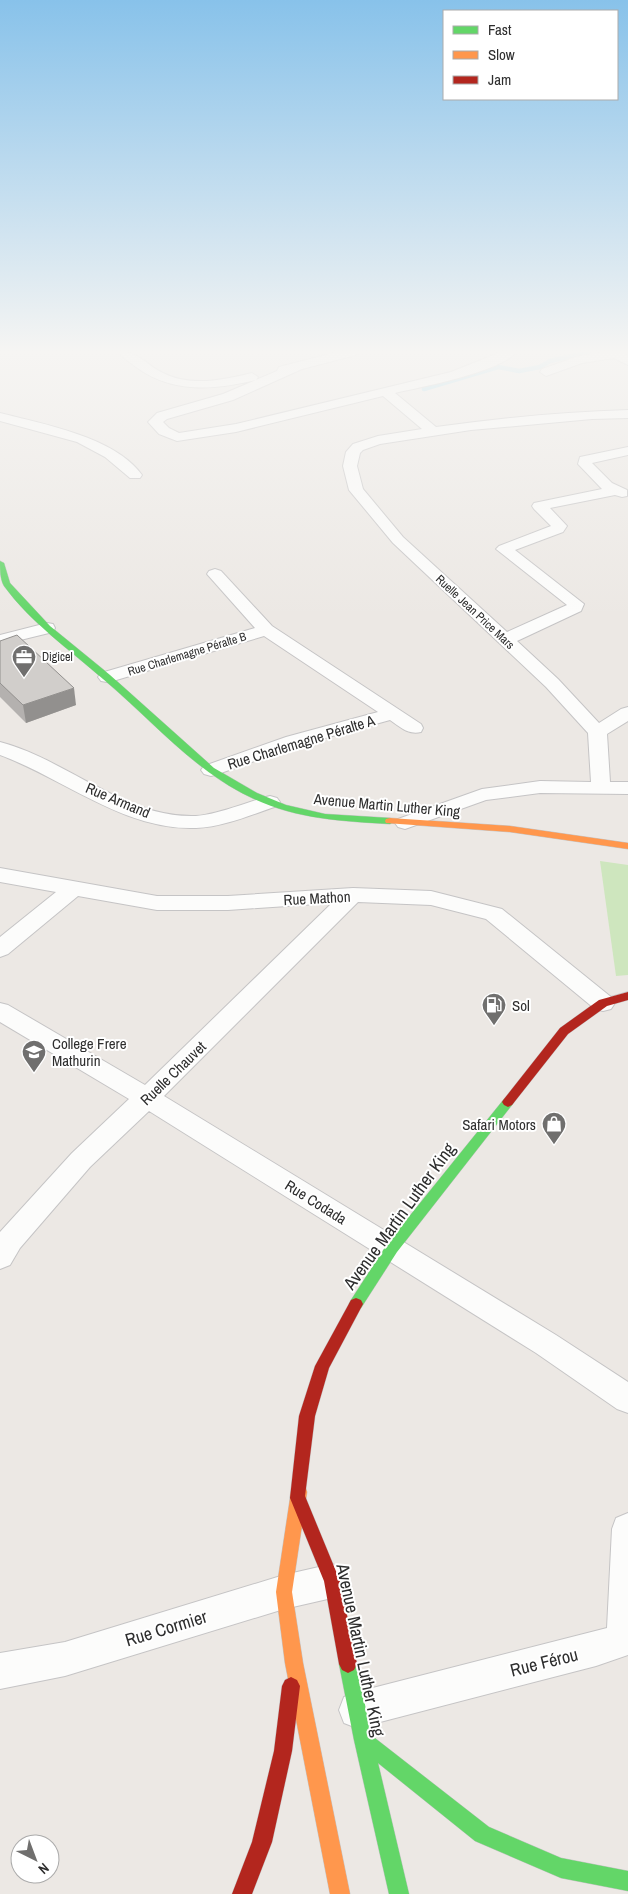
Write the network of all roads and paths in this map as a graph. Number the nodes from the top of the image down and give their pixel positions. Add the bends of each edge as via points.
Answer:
1 (85, 440) edge
2 (377, 440) edge
3 (628, 451) edge
4 (135, 475) dead end
5 (624, 494) edge
6 (0, 563) edge
7 (215, 574) dead end
8 (47, 628) junction
9 (266, 630) junction
10 (0, 640) edge
11 (505, 640) junction
12 (107, 678) junction
13 (628, 713) edge
14 (392, 714) junction
15 (414, 728) dead end
16 (597, 732) junction
17 (0, 748) edge
18 (210, 770) junction
19 (601, 787) junction
20 (628, 788) edge
21 (270, 802) junction
22 (405, 823) junction
23 (628, 846) edge
24 (0, 875) edge
25 (74, 888) junction
26 (353, 895) junction
27 (0, 949) edge
28 (628, 996) edge
29 (603, 1003) junction
30 (0, 1010) edge
31 (148, 1098) junction
32 (392, 1248) junction
33 (0, 1258) edge
34 (628, 1399) edge
35 (298, 1497) junction
36 (628, 1529) edge
37 (332, 1582) junction
38 (284, 1592) junction
39 (294, 1663) junction
40 (0, 1671) edge
41 (360, 1725) junction
42 (628, 1881) edge
43 (242, 1894) edge
44 (340, 1894) edge
45 (399, 1894) edge

1 - 4 street via 110,454
2 - 11 street, Ruelle Jean Price Mars via 366,442 353,452 350,466 356,490 398,540
3 - 5 street via 585,460 584,464 607,486
5 - 11 street via 539,506 559,526 558,529 504,549 576,607
6 - 8 main road, Avenue Martin Luther King via 6,584
7 - 9 street
8 - 10 street
8 - 12 main road, Avenue Martin Luther King
9 - 12 street, Rue Charlemagne Péralte B
9 - 14 street
11 - 16 street, Ruelle Jean Price Mars via 552,683
12 - 18 main road, Avenue Martin Luther King
13 - 16 street
14 - 15 street
14 - 18 street, Rue Charlemagne Péralte A via 293,741
16 - 19 street
17 - 21 street, Rue Armand via 119,804 159,818 195,822
18 - 21 main road, Avenue Martin Luther King
19 - 20 street
19 - 22 street via 540,787 482,795
21 - 22 main road, Avenue Martin Luther King via 325,817
22 - 23 main road, Avenue Martin Luther King via 510,829
24 - 25 street, Rue Mathon
25 - 26 street, Rue Mathon via 157,903 228,903
25 - 27 street
26 - 29 street, Rue Mathon via 431,898 494,914
26 - 31 street, Ruelle Chauvet
28 - 29 main road, Avenue Martin Luther King
29 - 32 main road, Avenue Martin Luther King via 564,1031
30 - 31 street, Rue Codada
31 - 32 street, Rue Codada
31 - 33 street, Ruelle Chauvet via 81,1160 10,1240
32 - 34 street, Rue Codada
32 - 35 main road, Avenue Martin Luther King via 360,1297 322,1366 307,1416
35 - 37 main road, Avenue Martin Luther King
35 - 38 main road
36 - 41 street, Rue Férou via 624,1639
37 - 38 street, Rue Cormier
37 - 41 main road, Avenue Martin Luther King
38 - 39 main road
38 - 40 street, Rue Cormier via 65,1659
39 - 43 main road via 283,1751 262,1842
39 - 44 main road
41 - 42 main road via 482,1834 561,1868
41 - 45 main road, Avenue Martin Luther King

